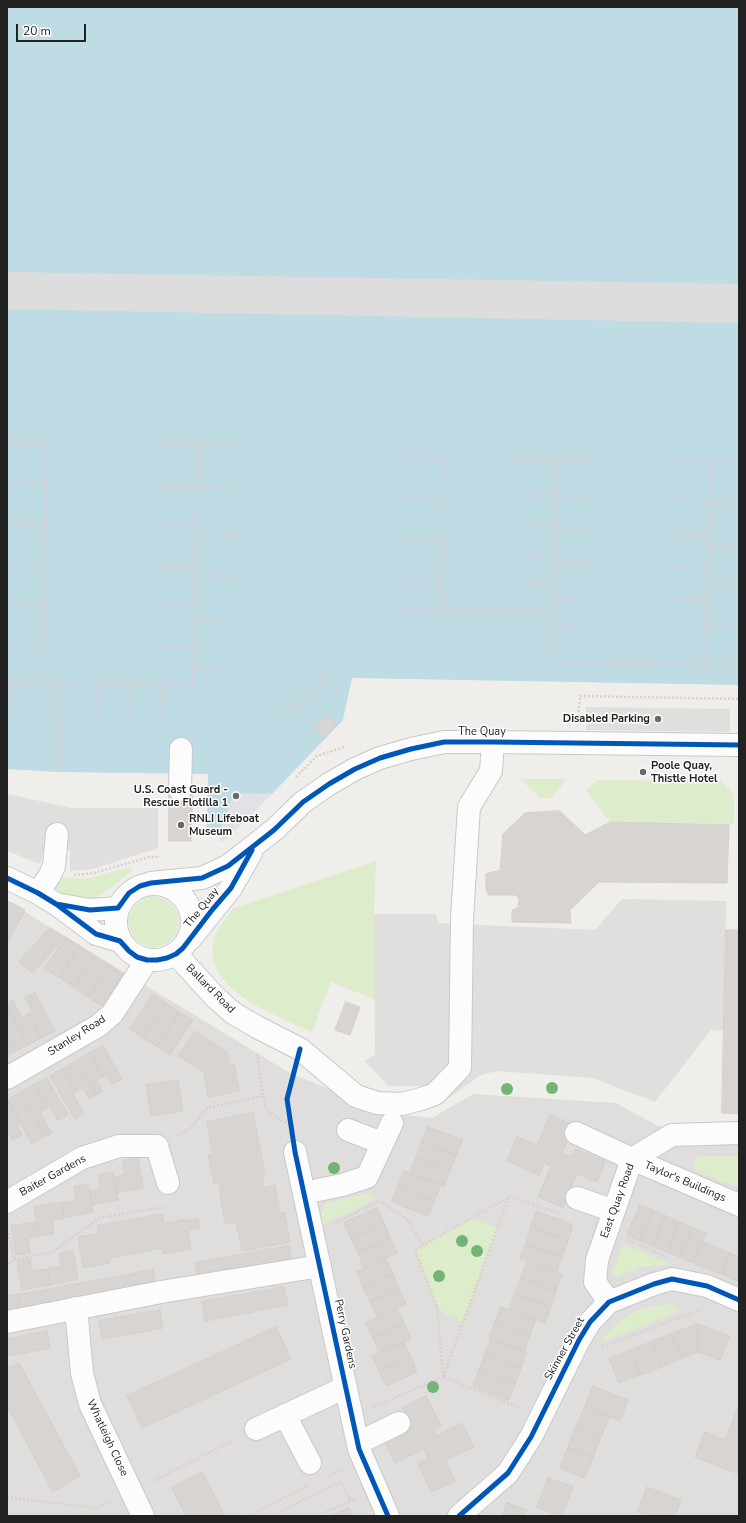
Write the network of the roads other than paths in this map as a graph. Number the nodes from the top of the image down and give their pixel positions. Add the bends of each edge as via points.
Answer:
1 (494, 742) junction
2 (181, 749) dead end
3 (739, 750) edge
4 (180, 790) dead end
5 (57, 834) dead end
6 (255, 845) junction
7 (7, 878) edge
8 (151, 883) junction
9 (38, 893) junction
10 (56, 904) junction
11 (118, 908) junction
12 (120, 941) junction
13 (182, 948) junction
14 (147, 960) junction
15 (7, 1078) edge
16 (392, 1123) dead end
17 (348, 1130) dead end
18 (576, 1133) dead end
19 (739, 1133) edge
20 (382, 1144) junction
21 (295, 1152) road end
22 (632, 1159) junction
23 (168, 1183) road end
24 (304, 1193) junction
25 (577, 1198) dead end
26 (7, 1202) edge
27 (739, 1205) edge
28 (611, 1221) junction
29 (320, 1266) junction
30 (736, 1298) edge
31 (609, 1302) junction
32 (76, 1308) junction
33 (7, 1322) edge
34 (346, 1387) junction
35 (285, 1415) junction
36 (399, 1423) dead end
37 (256, 1429) dead end
38 (361, 1452) junction
39 (316, 1475) road end
40 (144, 1516) edge
41 (388, 1516) edge
42 (460, 1516) edge

1 - 3 street, The Quay
1 - 6 street, The Quay via 444,742 380,758 355,769 303,802
1 - 13 street, Ballard Road via 491,771 469,807 462,919 460,1068 435,1094 402,1104 377,1103 356,1096 300,1049 233,1013 215,997
2 - 4 street
5 - 9 street via 54,866
6 - 8 street, The Quay via 228,866 202,878
6 - 13 street, The Quay via 231,888
7 - 9 street
8 - 11 street via 129,893
8 - 13 street via 163,884 174,889 184,897 190,907 193,918 192,930
9 - 10 street
10 - 11 street via 90,910
10 - 12 street via 96,934
11 - 12 street via 116,923
12 - 14 street via 129,951
13 - 14 street via 167,958
14 - 15 street, Stanley Road via 112,1014 98,1026
16 - 20 street
17 - 20 street
18 - 22 street, Taylor's Buildings
19 - 22 street, East Quay Road via 672,1135
20 - 24 street via 367,1177
21 - 24 street, Perry Gardens
22 - 27 street, Taylor's Buildings
22 - 28 street, East Quay Road
23 - 26 street, Baiter Gardens via 157,1146 119,1146 82,1158
24 - 29 street, Perry Gardens
25 - 28 street
28 - 31 street, East Quay Road via 597,1260 596,1282
29 - 32 street
29 - 34 street, Perry Gardens
30 - 31 street, Skinner Street via 707,1286 672,1279
31 - 42 street, Skinner Street via 590,1322 579,1340 531,1437 508,1473
32 - 33 street
32 - 40 street, Whatleigh Close via 82,1373 90,1404
34 - 35 street
34 - 38 street, Perry Gardens
35 - 37 street
35 - 39 street
36 - 38 street
38 - 41 street, Perry Gardens

